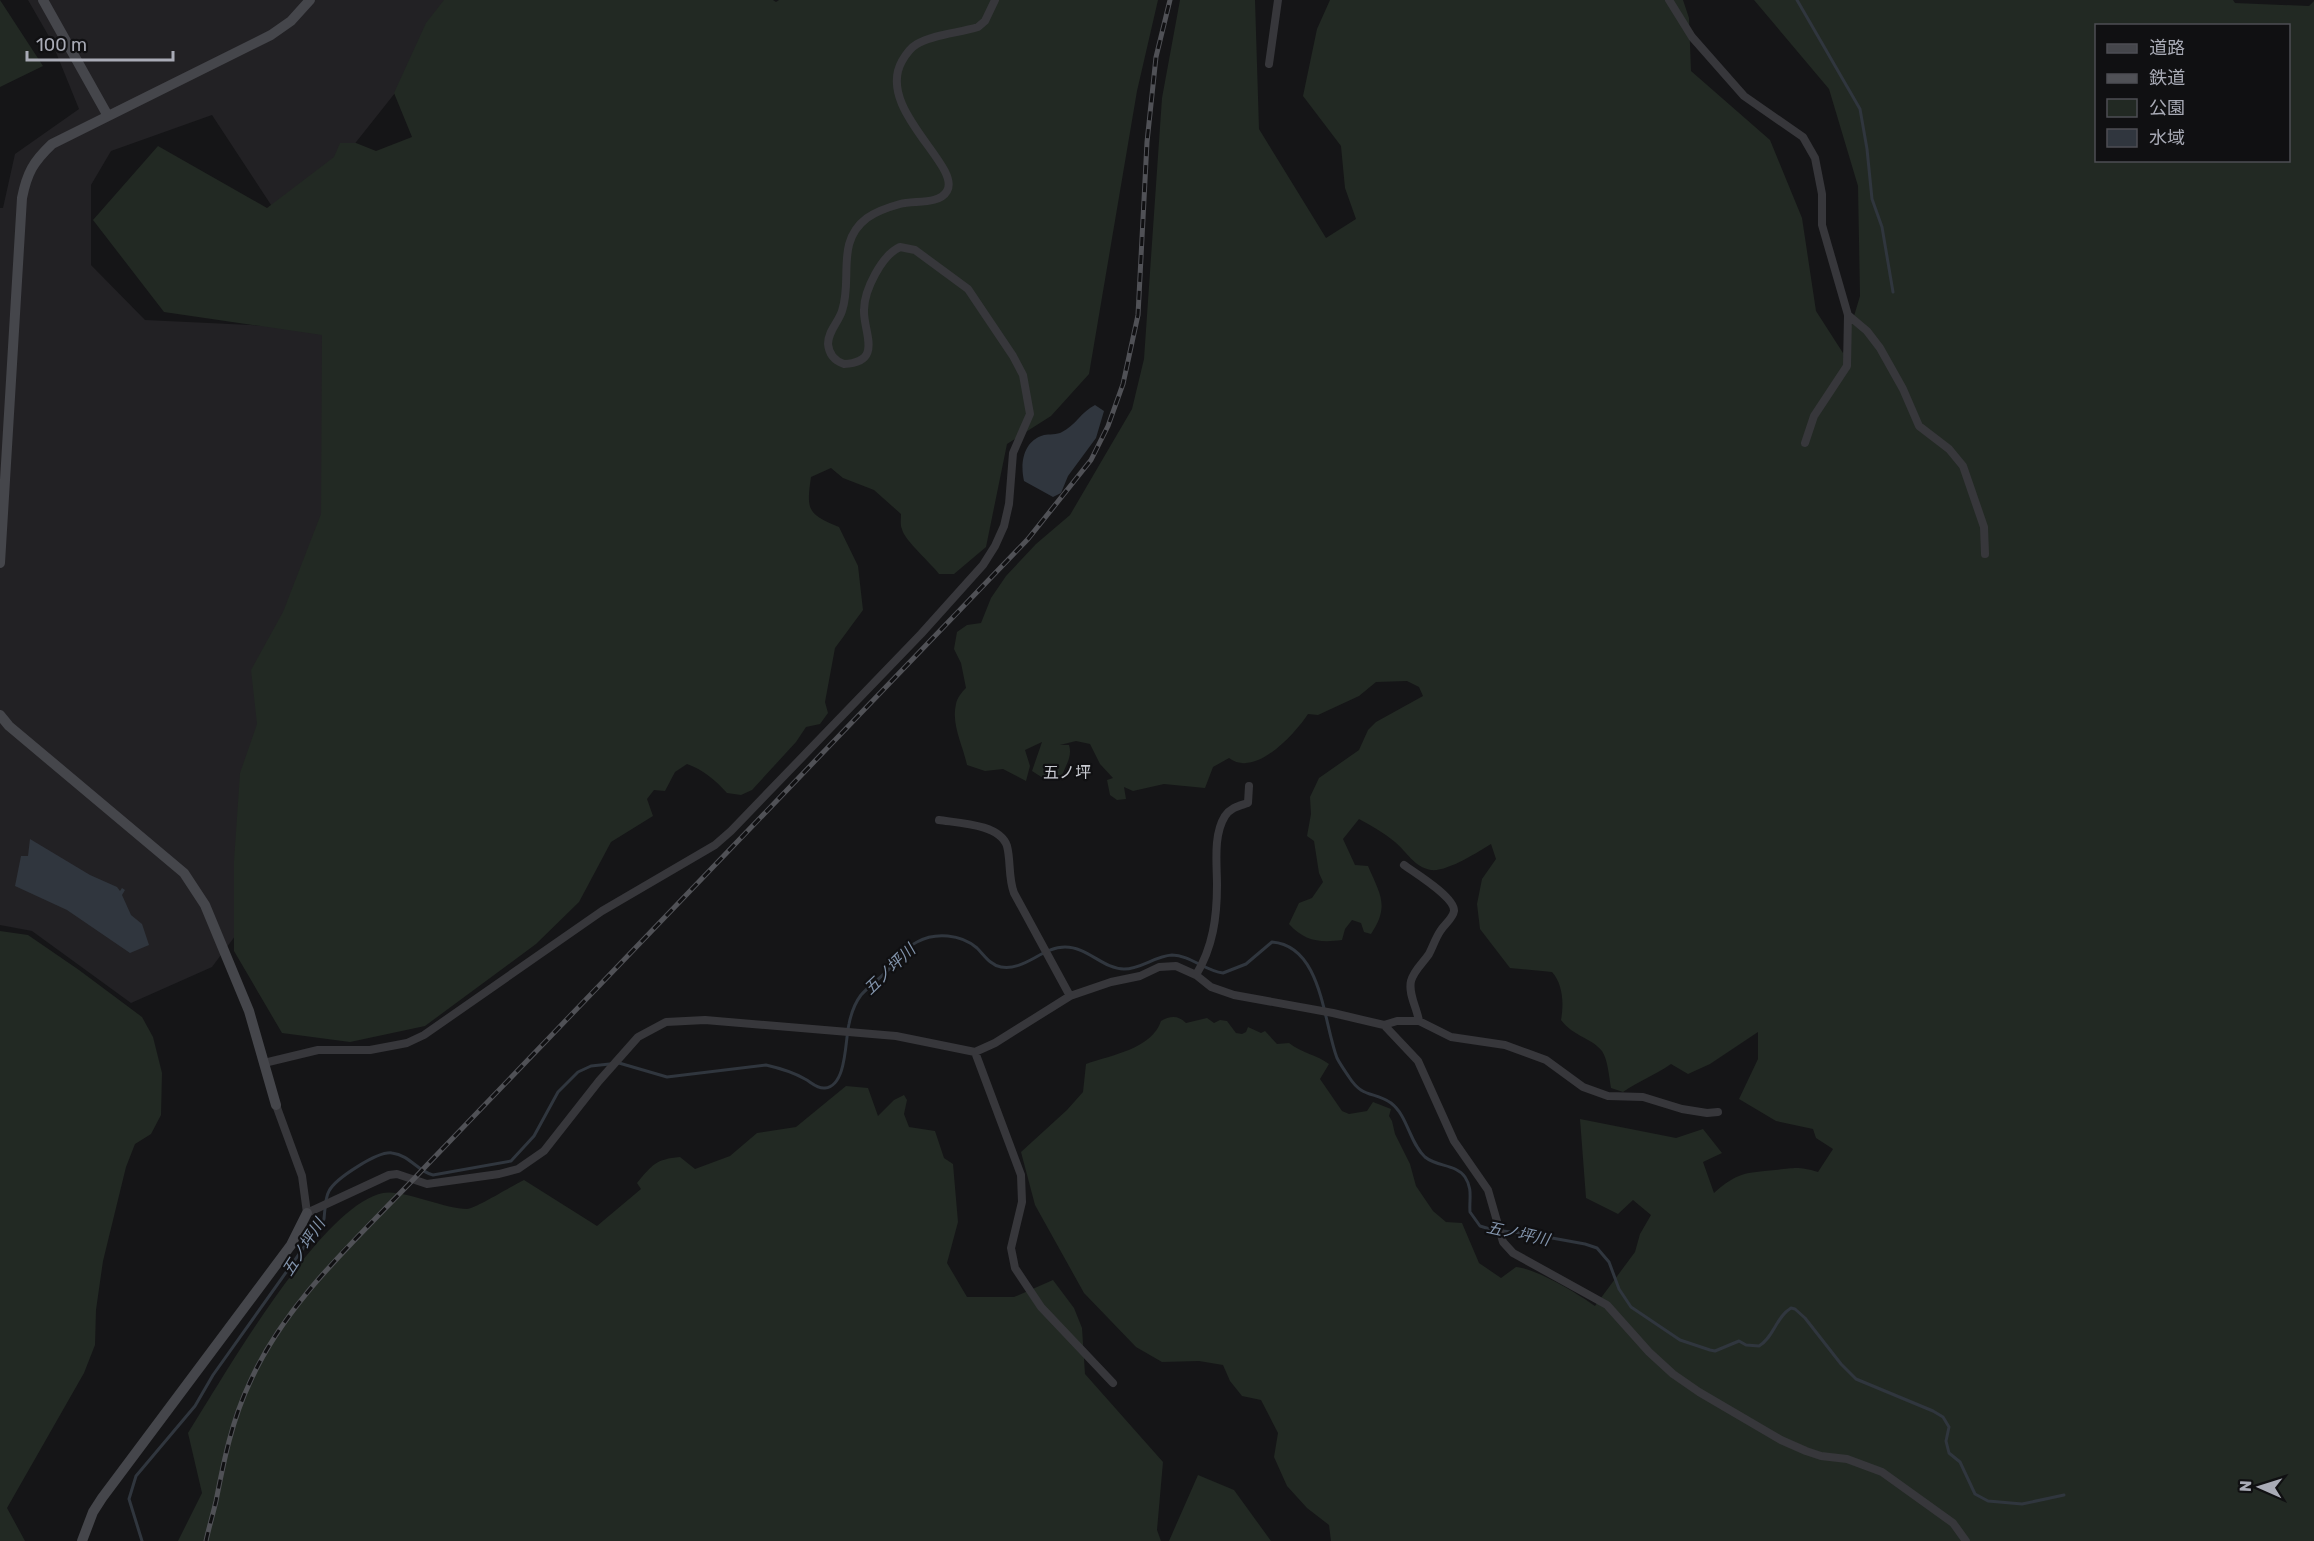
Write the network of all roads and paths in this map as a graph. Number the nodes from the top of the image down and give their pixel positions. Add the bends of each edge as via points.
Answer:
1 (43, 0) edge
2 (310, 0) edge
3 (996, 0) edge
4 (1278, 0) edge
5 (1670, 0) edge
6 (1269, 64) dead end
7 (108, 116) junction
8 (1848, 315) junction
9 (1805, 443) dead end
10 (1985, 554) dead end
11 (0, 563) edge
12 (0, 715) edge
13 (1249, 786) dead end
14 (939, 820) dead end
15 (1404, 865) dead end
16 (1196, 975) junction
17 (1070, 996) junction
18 (1419, 1021) junction
19 (1384, 1025) junction
20 (975, 1052) junction
21 (264, 1063) junction
22 (276, 1105) joint
23 (1718, 1112) dead end
24 (311, 1212) junction
25 (1113, 1383) dead end
26 (82, 1541) edge
27 (1966, 1541) edge

1 - 7 street
2 - 7 street via 271,35
3 - 21 street via 978,27 918,43 899,66 897,88 907,117 938,159 949,179 949,189 935,200 885,209 853,231 848,245 844,302 828,344 834,358 844,364 865,356 869,336 864,310 871,282 895,249 915,250 968,290 1023,375 1030,414 1013,453 1004,526 983,565 715,845 602,911 407,1043 370,1050 318,1050
4 - 6 street
5 - 8 street via 1692,37 1744,96 1803,137 1809,147 1822,194 1822,225
7 - 11 street via 52,144 38,157 27,176 22,198
8 - 9 street via 1847,366 1814,416
8 - 10 street via 1880,348 1904,389 1919,426 1949,449 1963,466 1984,528
12 - 21 street via 184,873 205,905 249,1011
13 - 16 street via 1248,803 1232,808 1220,827 1212,939
14 - 17 street via 983,827 1005,843 1014,893
15 - 18 street via 1441,892 1454,910 1411,979
16 - 17 street via 1166,965
16 - 19 street via 1211,987 1234,995
17 - 20 street
18 - 19 street
18 - 23 street via 1451,1037 1505,1046 1546,1060 1583,1087 1608,1096 1643,1097 1682,1109
19 - 27 street via 1418,1061 1454,1141 1488,1190 1503,1242 1513,1253 1607,1305 1657,1359 1699,1392 1806,1451 1847,1459 1882,1472 1953,1523
20 - 24 street via 896,1036 705,1020 666,1022 638,1037 544,1151 518,1169 427,1184 389,1175
20 - 25 street via 1021,1175 1022,1202 1011,1248 1015,1268 1041,1307
21 - 22 street
22 - 24 street
24 - 26 street via 291,1245 102,1498

